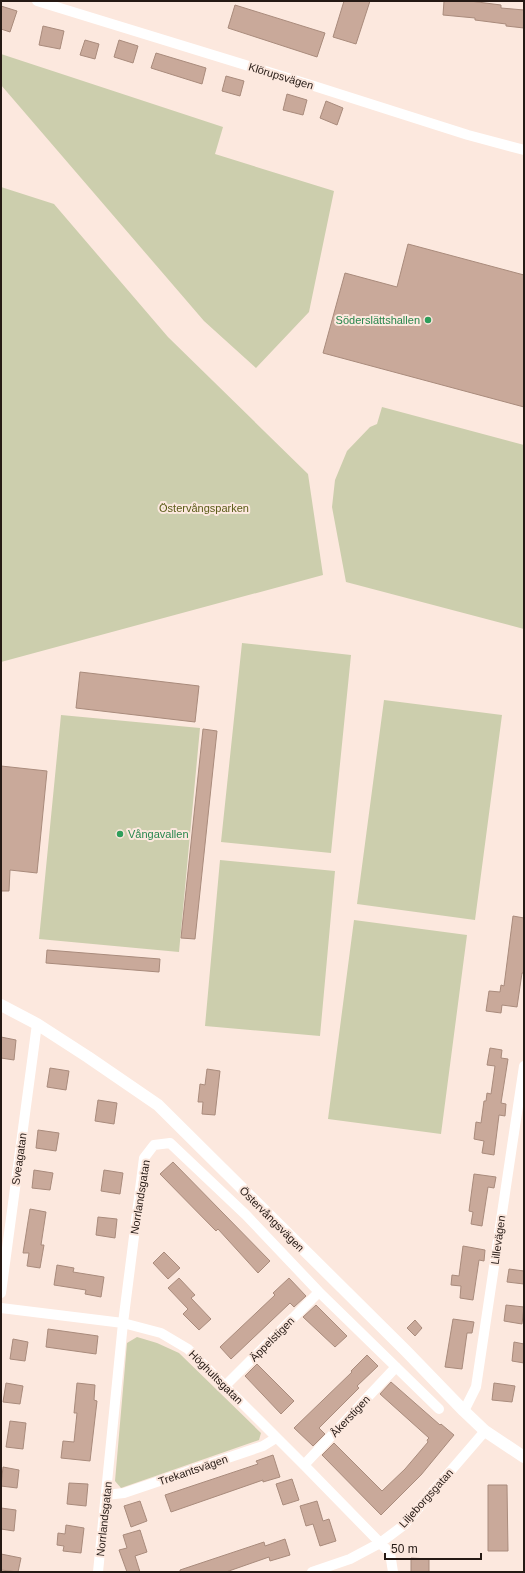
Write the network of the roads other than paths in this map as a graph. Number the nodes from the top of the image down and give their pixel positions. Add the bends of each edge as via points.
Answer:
1 (37, 1) edge
2 (524, 150) edge
3 (1, 1005) edge
4 (37, 1024) junction
5 (524, 1066) edge
6 (319, 1292) junction
7 (1, 1293) edge
8 (1, 1308) edge
9 (123, 1323) junction
10 (396, 1367) junction
11 (225, 1386) junction
12 (439, 1409) dead end
13 (464, 1411) junction
14 (485, 1431) junction
15 (276, 1438) junction
16 (524, 1457) edge
17 (304, 1465) junction
18 (106, 1495) junction
19 (380, 1543) junction
20 (98, 1572) edge
21 (312, 1572) edge
22 (393, 1572) edge

1 - 2 street, Klörupsvägen
3 - 4 street, Östervångsvägen
4 - 7 street, Sveagatan
4 - 13 street, Östervångsvägen via 158,1105
5 - 13 street, Lillevägen via 476,1387
6 - 9 street, Norrlandsgatan via 246,1215 170,1143 154,1145 144,1158
6 - 10 street, Norrlandsgatan
6 - 11 street, Äppelstigen
8 - 9 street, Höghultsgatan
9 - 11 street, Höghultsgatan via 161,1333 188,1349
9 - 18 street, Norrlandsgatan
10 - 12 street, Norrlandsgatan
10 - 17 street, Åkerstigen
11 - 15 street, Höghultsgatan
13 - 14 street, Östervångsvägen
14 - 16 street, Östervångsvägen
14 - 19 street, Liljeborgsgatan via 404,1525
15 - 17 street, Höghultsgatan
15 - 18 street, Trekantsvägen via 263,1446 124,1493
17 - 19 street, Höghultsgatan
18 - 20 street, Norrlandsgatan
19 - 21 street, Liljeborgsgatan via 350,1559
19 - 22 street, Höghultsgatan via 390,1553

